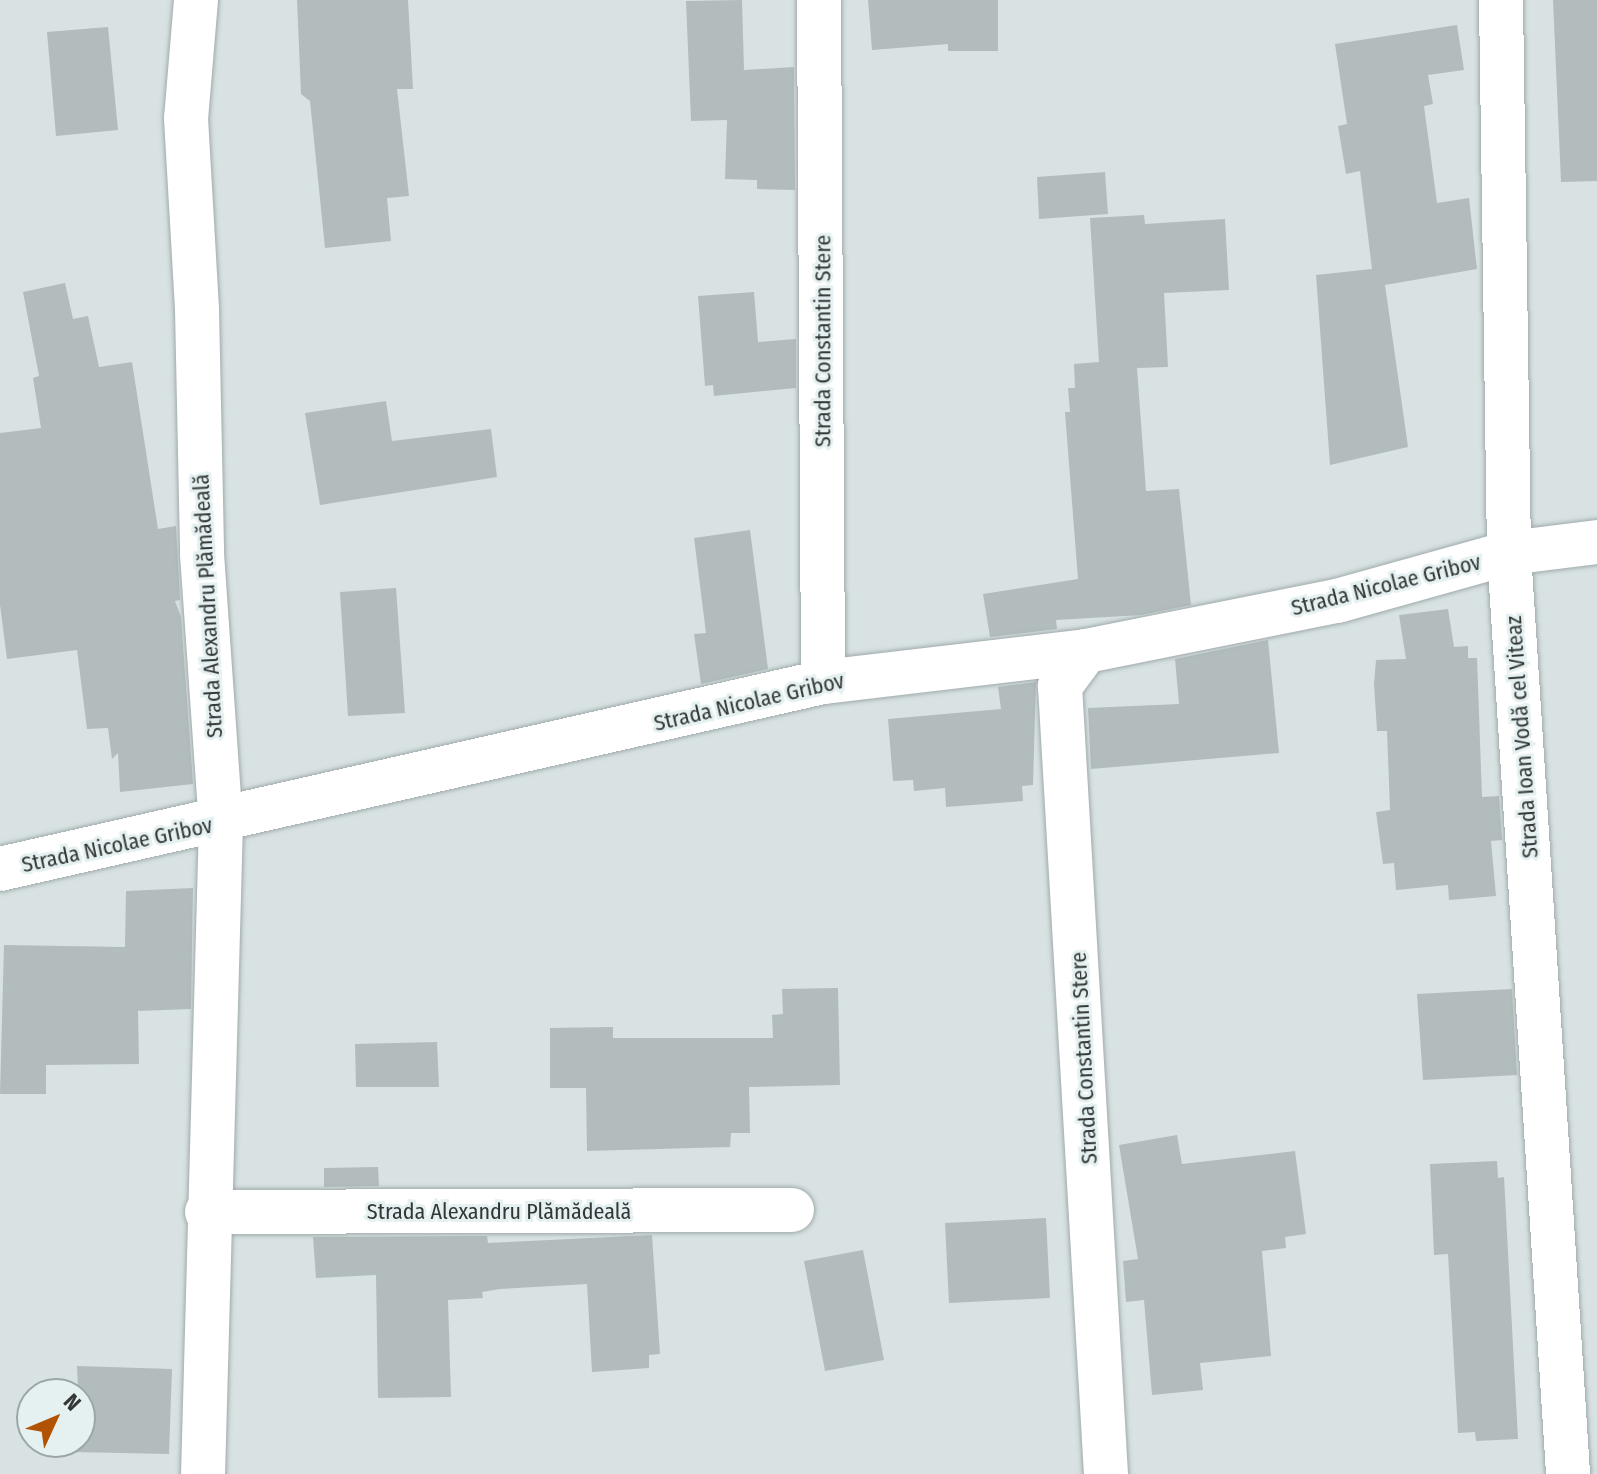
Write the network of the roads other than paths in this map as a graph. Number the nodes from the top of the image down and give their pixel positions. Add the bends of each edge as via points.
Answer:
1 (196, 0) edge
2 (819, 0) edge
3 (1501, 0) edge
4 (1597, 542) edge
5 (1509, 553) junction
6 (1086, 651) junction
7 (823, 682) junction
8 (221, 823) junction
9 (0, 869) edge
10 (792, 1210) dead end
11 (207, 1212) junction
12 (203, 1474) edge
13 (1106, 1474) edge
14 (1568, 1474) edge

1 - 8 street, Strada Alexandru Plămădeală via 186,118 202,554
2 - 7 street, Strada Constantin Stere
3 - 5 street, Strada Ioan Vodă cel Viteaz
4 - 5 street, Strada Nicolae Gribov
5 - 6 street, Strada Nicolae Gribov via 1337,601
5 - 14 street, Strada Ioan Vodă cel Viteaz
6 - 7 street, Strada Nicolae Gribov
6 - 13 street, Strada Constantin Stere via 1060,686
7 - 8 street, Strada Nicolae Gribov
8 - 9 street, Strada Nicolae Gribov
8 - 11 street, Strada Alexandru Plămădeală
10 - 11 street, Strada Alexandru Plămădeală
11 - 12 street, Strada Alexandru Plămădeală

